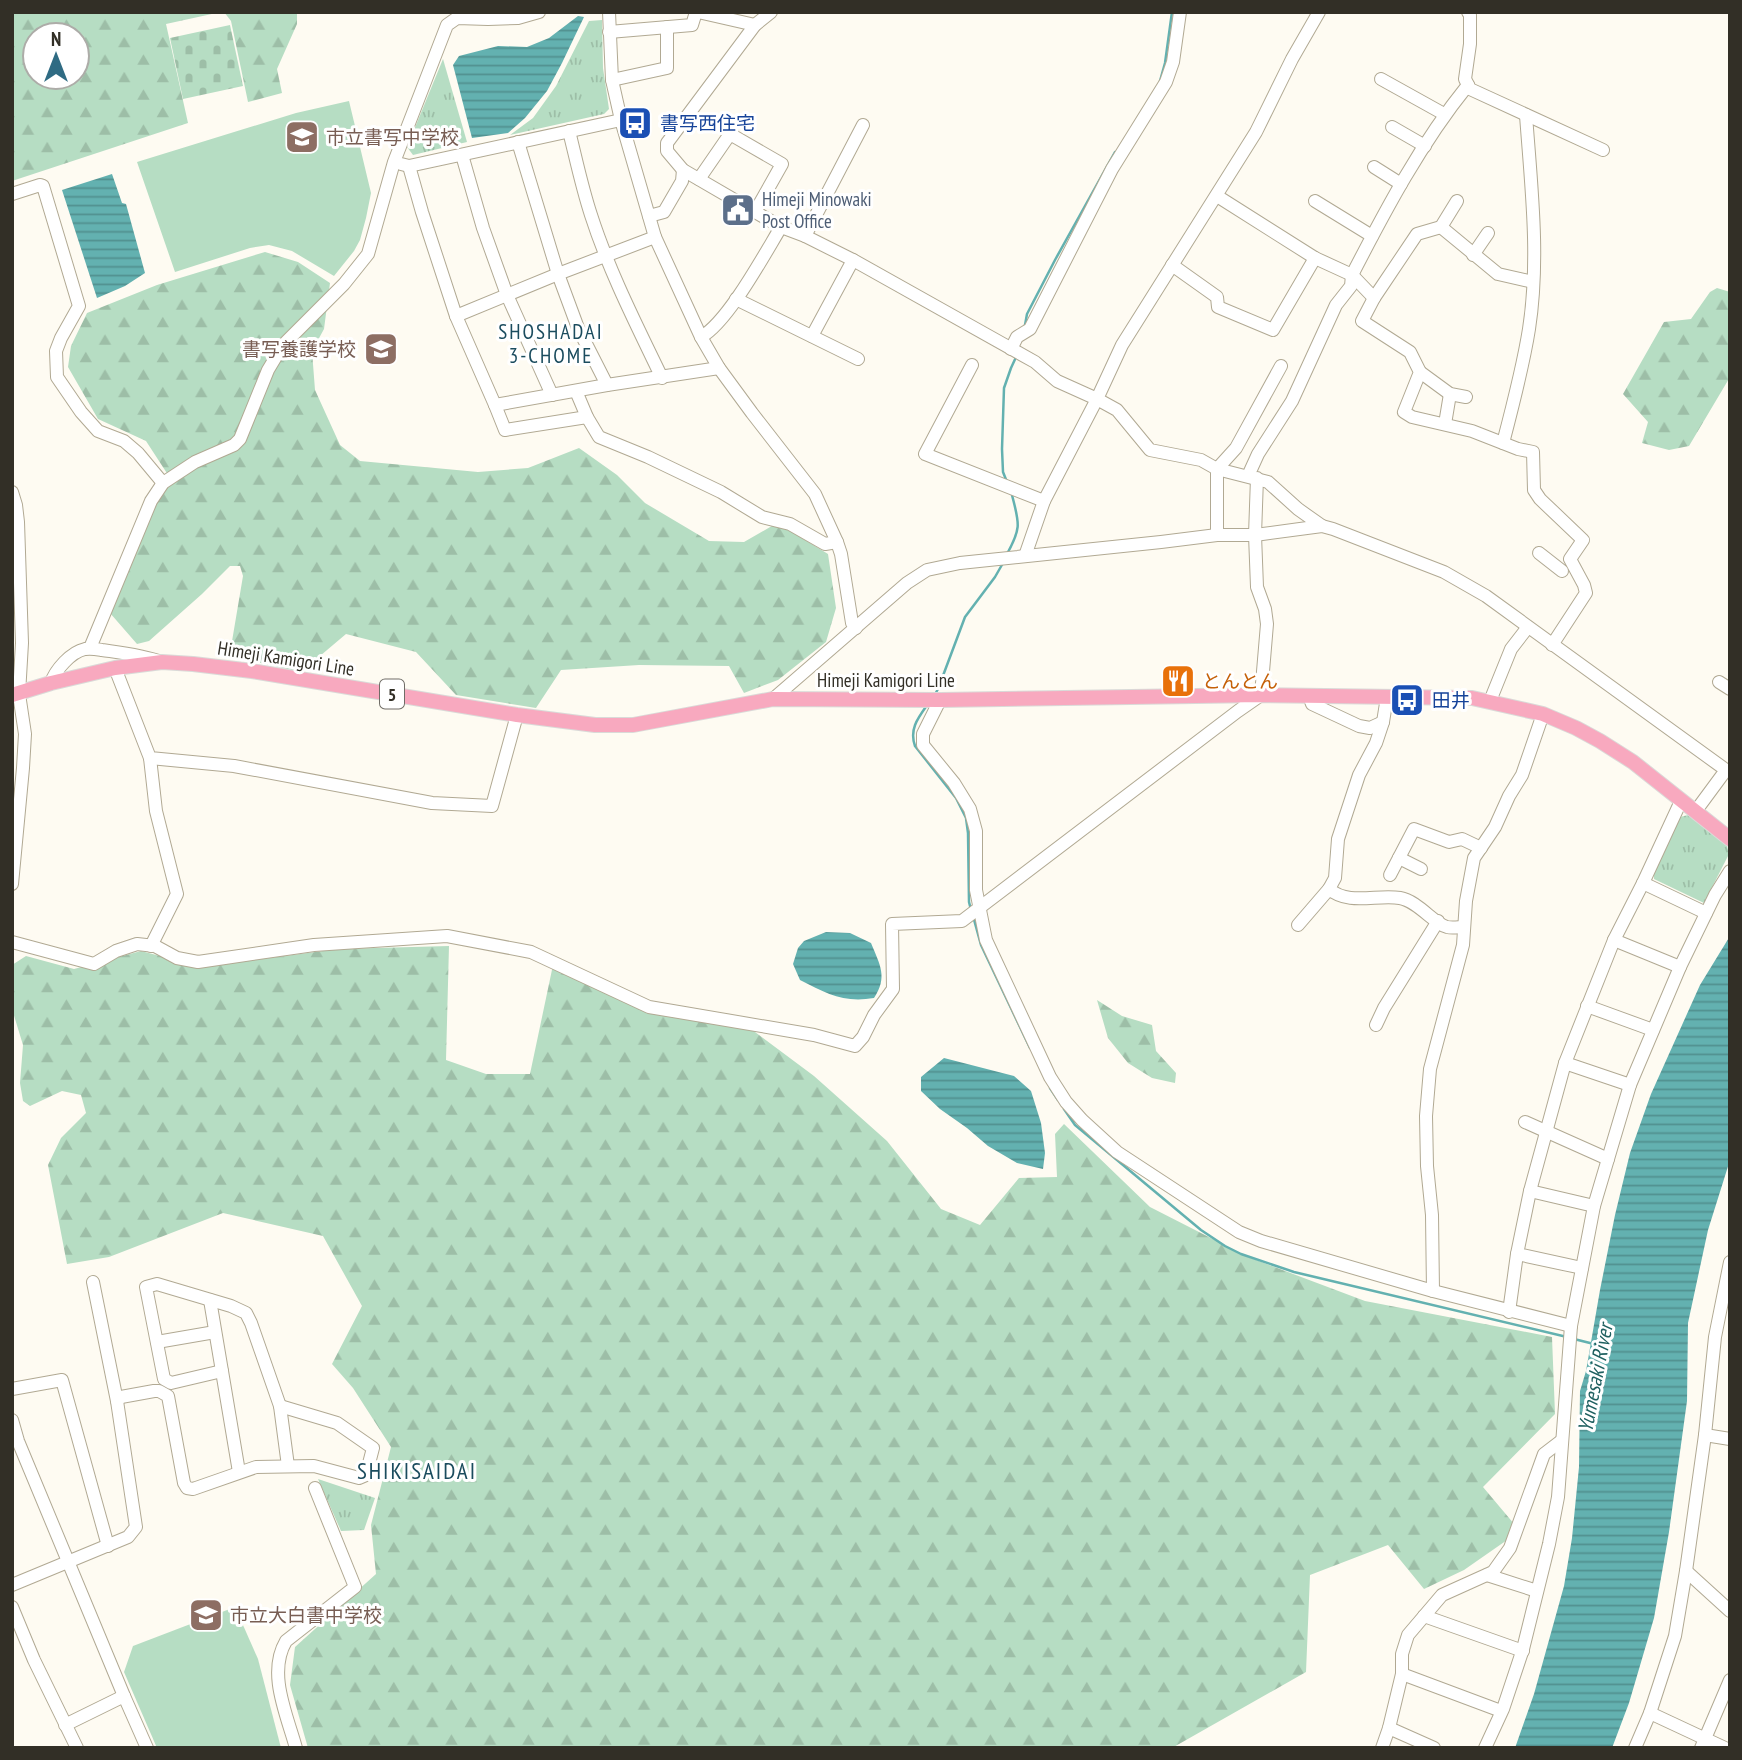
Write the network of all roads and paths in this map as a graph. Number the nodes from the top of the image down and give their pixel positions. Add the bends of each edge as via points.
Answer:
1 (539, 12) edge
2 (609, 12) edge
3 (697, 12) edge
4 (771, 12) edge
5 (1180, 12) edge
6 (1319, 12) edge
7 (1468, 12) edge
8 (755, 25) junction
9 (667, 27) junction
10 (608, 32) junction
11 (1381, 79) dead end
12 (612, 80) junction
13 (1468, 85) junction
14 (1444, 114) junction
15 (1526, 115) junction
16 (621, 120) junction
17 (863, 125) dead end
18 (1392, 127) dead end
19 (569, 131) junction
20 (518, 142) junction
21 (1425, 146) junction
22 (1603, 150) dead end
23 (463, 155) junction
24 (394, 162) junction
25 (409, 166) junction
26 (1374, 167) dead end
27 (683, 170) junction
28 (699, 179) junction
29 (1401, 184) junction
30 (12, 194) edge
31 (1217, 196) junction
32 (1315, 201) dead end
33 (1457, 201) dead end
34 (755, 212) junction
35 (649, 216) junction
36 (781, 227) junction
37 (1441, 227) junction
38 (1488, 233) dead end
39 (805, 236) junction
40 (1372, 236) junction
41 (655, 237) junction
42 (1474, 255) junction
43 (605, 256) junction
44 (1315, 258) junction
45 (853, 260) junction
46 (1172, 265) junction
47 (558, 274) junction
48 (1352, 275) junction
49 (1533, 282) junction
50 (507, 295) junction
51 (1374, 298) junction
52 (736, 299) junction
53 (456, 316) junction
54 (812, 335) junction
55 (701, 337) junction
56 (1014, 343) junction
57 (858, 359) dead end
58 (972, 365) dead end
59 (1281, 366) dead end
60 (719, 368) junction
61 (1420, 372) junction
62 (662, 378) junction
63 (607, 385) junction
64 (576, 391) junction
65 (1450, 394) junction
66 (552, 396) junction
67 (1466, 397) dead end
68 (1097, 399) junction
69 (495, 405) junction
70 (587, 418) junction
71 (1445, 424) junction
72 (1503, 443) junction
73 (1217, 469) junction
74 (1252, 477) junction
75 (163, 483) junction
76 (12, 492) edge
77 (1044, 501) junction
78 (1322, 526) junction
79 (1217, 535) junction
80 (1255, 535) junction
81 (837, 542) junction
82 (1539, 554) dead end
83 (1025, 556) junction
84 (1562, 571) dead end
85 (1528, 627) junction
86 (856, 628) junction
87 (1552, 645) junction
88 (90, 648) junction
89 (162, 662) junction
90 (115, 668) junction
91 (51, 683) junction
92 (15, 695) edge
93 (1261, 695) junction
94 (1309, 696) junction
95 (1387, 697) junction
96 (773, 699) junction
97 (940, 700) junction
98 (1490, 701) junction
99 (1543, 714) junction
100 (517, 715) junction
101 (1383, 722) junction
102 (150, 758) junction
103 (1681, 801) junction
104 (1695, 812) junction
105 (1730, 839) edge
106 (1481, 848) junction
107 (1399, 858) junction
108 (1421, 869) dead end
109 (1730, 871) edge
110 (1391, 875) dead end
111 (1643, 883) junction
112 (12, 884) edge
113 (1329, 889) junction
114 (979, 907) junction
115 (1706, 913) junction
116 (1438, 921) junction
117 (1298, 925) dead end
118 (1464, 927) junction
119 (1614, 940) junction
120 (12, 942) edge
121 (152, 946) junction
122 (1680, 967) junction
123 (1587, 1006) junction
124 (1376, 1025) dead end
125 (1653, 1030) junction
126 (1565, 1063) junction
127 (1630, 1085) junction
128 (1525, 1122) dead end
129 (1547, 1131) junction
130 (1608, 1159) junction
131 (1530, 1191) junction
132 (1594, 1206) junction
133 (1517, 1254) junction
134 (1730, 1262) edge
135 (1582, 1268) junction
136 (93, 1282) dead end
137 (1433, 1291) junction
138 (210, 1300) junction
139 (1509, 1312) junction
140 (1570, 1326) junction
141 (215, 1332) junction
142 (157, 1342) junction
143 (222, 1371) junction
144 (12, 1389) edge
145 (117, 1401) junction
146 (280, 1406) junction
147 (12, 1420) edge
148 (1705, 1435) junction
149 (1730, 1439) edge
150 (1561, 1441) junction
151 (15, 1443) edge
152 (288, 1466) junction
153 (239, 1472) junction
154 (315, 1488) dead end
155 (108, 1546) junction
156 (69, 1561) junction
157 (1686, 1571) junction
158 (1487, 1575) junction
159 (12, 1586) edge
160 (1537, 1591) junction
161 (12, 1607) edge
162 (1730, 1611) edge
163 (1424, 1616) junction
164 (1522, 1651) junction
165 (1402, 1674) junction
166 (1730, 1680) edge
167 (124, 1696) junction
168 (1501, 1711) junction
169 (1650, 1713) junction
170 (65, 1725) junction
171 (1390, 1728) junction
172 (1703, 1743) edge
173 (77, 1748) edge
174 (147, 1748) edge
175 (296, 1748) edge
176 (1382, 1748) edge
177 (1434, 1748) edge
178 (1485, 1748) edge
179 (1636, 1748) edge
180 (1726, 1748) edge

1 - 24 street via 518,18 457,18 447,25
2 - 10 street
3 - 8 street
3 - 9 street via 692,25
4 - 8 street
5 - 56 street via 1166,82 1112,169 1030,329
6 - 31 street
7 - 13 street
8 - 27 street via 667,143 667,151
9 - 10 street
9 - 12 street via 667,68
10 - 12 street
11 - 14 street
12 - 16 street
13 - 14 street
13 - 15 street
14 - 21 street
15 - 22 street
15 - 49 street
16 - 19 street
16 - 35 street
17 - 39 street
18 - 21 street
19 - 20 street
19 - 43 street
20 - 23 street
20 - 47 street
21 - 29 street
23 - 25 street
23 - 50 street
24 - 25 street
24 - 75 street via 368,254 283,345 240,439
25 - 53 street
26 - 29 street
27 - 28 street
27 - 35 street via 682,181 664,212
28 - 34 street
28 - 34 street via 730,134 782,164
29 - 40 street
30 - 75 street via 43,186 79,306 61,338 57,377 98,431 124,441
31 - 44 street
31 - 46 street
32 - 40 street
33 - 37 street
34 - 36 street
35 - 41 street
36 - 39 street
36 - 52 street
37 - 42 street
37 - 51 street via 1417,234
38 - 42 street
39 - 45 street
40 - 48 street
41 - 43 street
41 - 55 street
42 - 49 street via 1498,274
43 - 47 street
43 - 62 street
44 - 46 street via 1273,330 1218,307 1217,296
44 - 48 street
45 - 54 street
45 - 56 street
46 - 68 street via 1122,345
47 - 50 street
47 - 63 street via 578,328
48 - 51 street
48 - 74 street via 1351,286 1336,305 1292,401 1258,454
49 - 72 street via 1527,338
50 - 53 street
50 - 66 street
51 - 61 street via 1362,321 1410,352
52 - 54 street
52 - 55 street
53 - 69 street
54 - 57 street
55 - 60 street
56 - 68 street via 1057,381
58 - 77 street via 925,454
59 - 73 street via 1236,448
60 - 62 street
60 - 81 street via 815,494
61 - 65 street
61 - 71 street via 1404,412
62 - 63 street
63 - 64 street
64 - 66 street
64 - 70 street
65 - 67 street
65 - 71 street
66 - 69 street
68 - 73 street via 1117,410 1150,450 1201,460
68 - 77 street
69 - 70 street via 505,430
70 - 81 street via 599,437 721,492 762,517 790,524 825,544
71 - 72 street
72 - 87 street via 1533,452 1534,490 1583,540 1570,559 1586,593
73 - 74 street
73 - 79 street
74 - 78 street via 1268,481
74 - 80 street
75 - 88 street
76 - 92 street via 18,522 22,643
77 - 83 street
78 - 80 street
78 - 85 street via 1444,572
79 - 80 street
79 - 83 street
80 - 93 street via 1257,587 1267,624
81 - 86 street
82 - 84 street
83 - 86 street via 927,570
85 - 87 street
85 - 98 street via 1511,649
86 - 96 street
87 - 104 street via 1726,770
88 - 89 street
88 - 91 street via 68,660
89 - 90 main road, Himeji Kamigori Line / 5
89 - 100 main road, Himeji Kamigori Line / 5 via 251,671
90 - 91 main road, Himeji Kamigori Line / 5
90 - 102 street
91 - 92 main road, Himeji Kamigori Line / 5
92 - 112 street via 25,734
93 - 94 main road, Himeji Kamigori Line / 5
93 - 97 main road, Himeji Kamigori Line / 5
93 - 114 street
94 - 95 main road, Himeji Kamigori Line / 5
94 - 101 street via 1312,704 1359,726 1370,728
95 - 98 main road, Himeji Kamigori Line / 5
95 - 101 street
96 - 97 main road, Himeji Kamigori Line / 5
96 - 100 main road, Himeji Kamigori Line / 5 via 633,725
97 - 114 street via 923,734 923,745 970,808 976,831
98 - 99 main road, Himeji Kamigori Line / 5
99 - 103 main road, Himeji Kamigori Line / 5 via 1600,741
99 - 106 street via 1522,775
100 - 102 street via 492,806 432,803 233,766
101 - 113 street via 1344,818 1335,878
102 - 121 street via 156,811 177,894
103 - 104 main road, Himeji Kamigori Line / 5
103 - 111 street
104 - 105 main road, Himeji Kamigori Line / 5
106 - 107 street via 1414,828
106 - 118 street via 1475,858
107 - 108 street
107 - 110 street
109 - 115 street
111 - 115 street
111 - 119 street
113 - 116 street via 1346,897 1401,898
113 - 117 street
114 - 121 street via 962,921 892,924 893,989 855,1046 649,1007 531,952 447,936 314,945 198,962
114 - 137 street via 986,940 1050,1077 1066,1102 1116,1152 1239,1232
115 - 122 street
116 - 118 street via 1446,927
116 - 124 street via 1379,1006
118 - 137 street via 1428,1082
119 - 122 street
119 - 123 street
120 - 121 street via 94,964 138,944
122 - 125 street
123 - 125 street
123 - 126 street
125 - 127 street
126 - 127 street
126 - 129 street
127 - 130 street
128 - 129 street
129 - 130 street
129 - 131 street
130 - 132 street
131 - 132 street
131 - 133 street
132 - 135 street
133 - 135 street
133 - 139 street
134 - 148 street via 1715,1337
135 - 140 street
136 - 145 street
137 - 139 street
138 - 141 street
138 - 142 street via 157,1284 146,1287
138 - 146 street via 246,1313
139 - 140 street
140 - 150 street
141 - 142 street
141 - 143 street
142 - 143 street via 164,1379 171,1383
143 - 153 street
144 - 155 street via 62,1380
145 - 153 street via 154,1391 168,1396 187,1488 199,1488
145 - 155 street via 136,1527 128,1538
146 - 152 street
146 - 152 street via 337,1423 373,1448 366,1475 359,1478 314,1466
147 - 151 street
148 - 149 street
148 - 157 street
150 - 158 street via 1544,1454 1510,1548
150 - 160 street via 1558,1497
151 - 156 street
152 - 153 street
154 - 175 street via 355,1587 286,1642 280,1652 277,1668
155 - 156 street
156 - 159 street
156 - 167 street
157 - 162 street
157 - 169 street via 1675,1636
158 - 160 street
158 - 163 street via 1441,1595
160 - 164 street
161 - 170 street
163 - 164 street
163 - 165 street via 1408,1635
164 - 168 street
165 - 168 street
165 - 171 street
166 - 172 street
167 - 170 street
167 - 174 street
168 - 178 street
169 - 172 street
169 - 179 street
170 - 173 street
171 - 176 street
171 - 177 street
172 - 180 street

